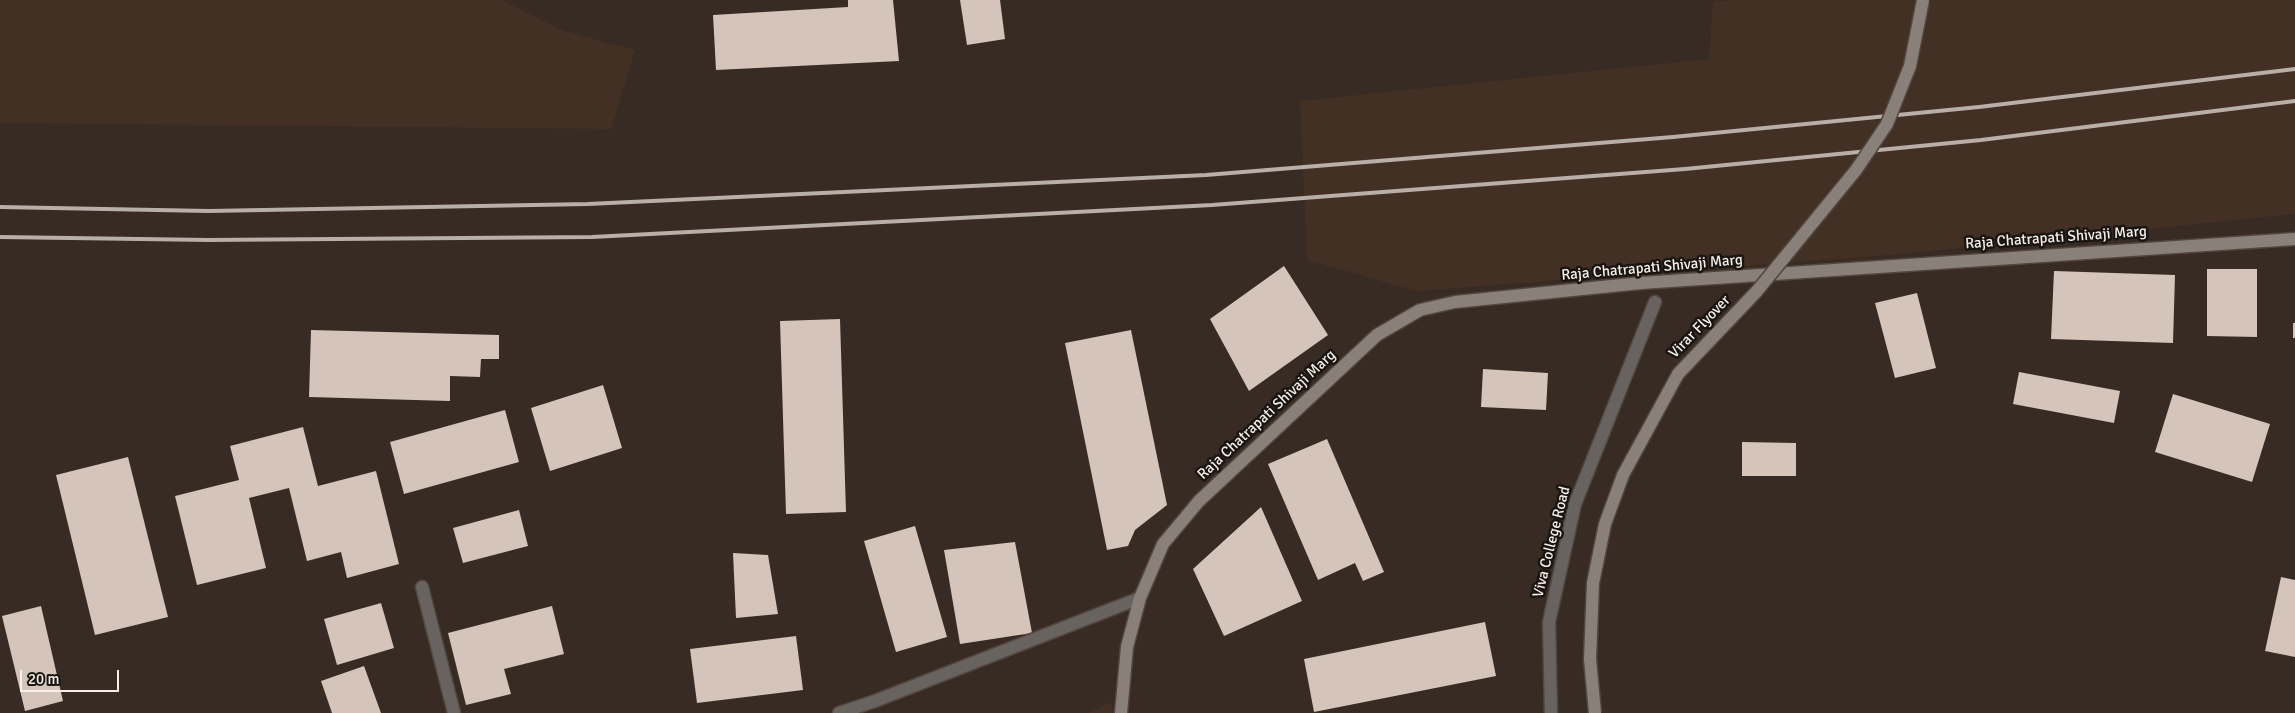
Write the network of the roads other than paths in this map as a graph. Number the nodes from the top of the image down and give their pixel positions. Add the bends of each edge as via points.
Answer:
1 (1923, 0) edge
2 (2295, 239) edge
3 (1655, 302) dead end
4 (422, 587) dead end
5 (1140, 598) junction
6 (454, 713) edge
7 (839, 713) edge
8 (1121, 713) edge
9 (1551, 713) edge
10 (1595, 713) edge

1 - 10 street, Virar Flyover, bridge via 1910,66 1886,124 1856,170 1758,291 1678,374 1623,475 1605,524 1593,583 1590,659
2 - 5 street, Raja Chatrapati Shivaji Marg via 1641,283 1455,302 1420,310 1377,335 1199,502 1163,544
3 - 9 street, Viva College Road via 1576,504 1549,622
4 - 6 street
5 - 7 street
5 - 8 street, Raja Chatrapati Shivaji Marg via 1127,647

